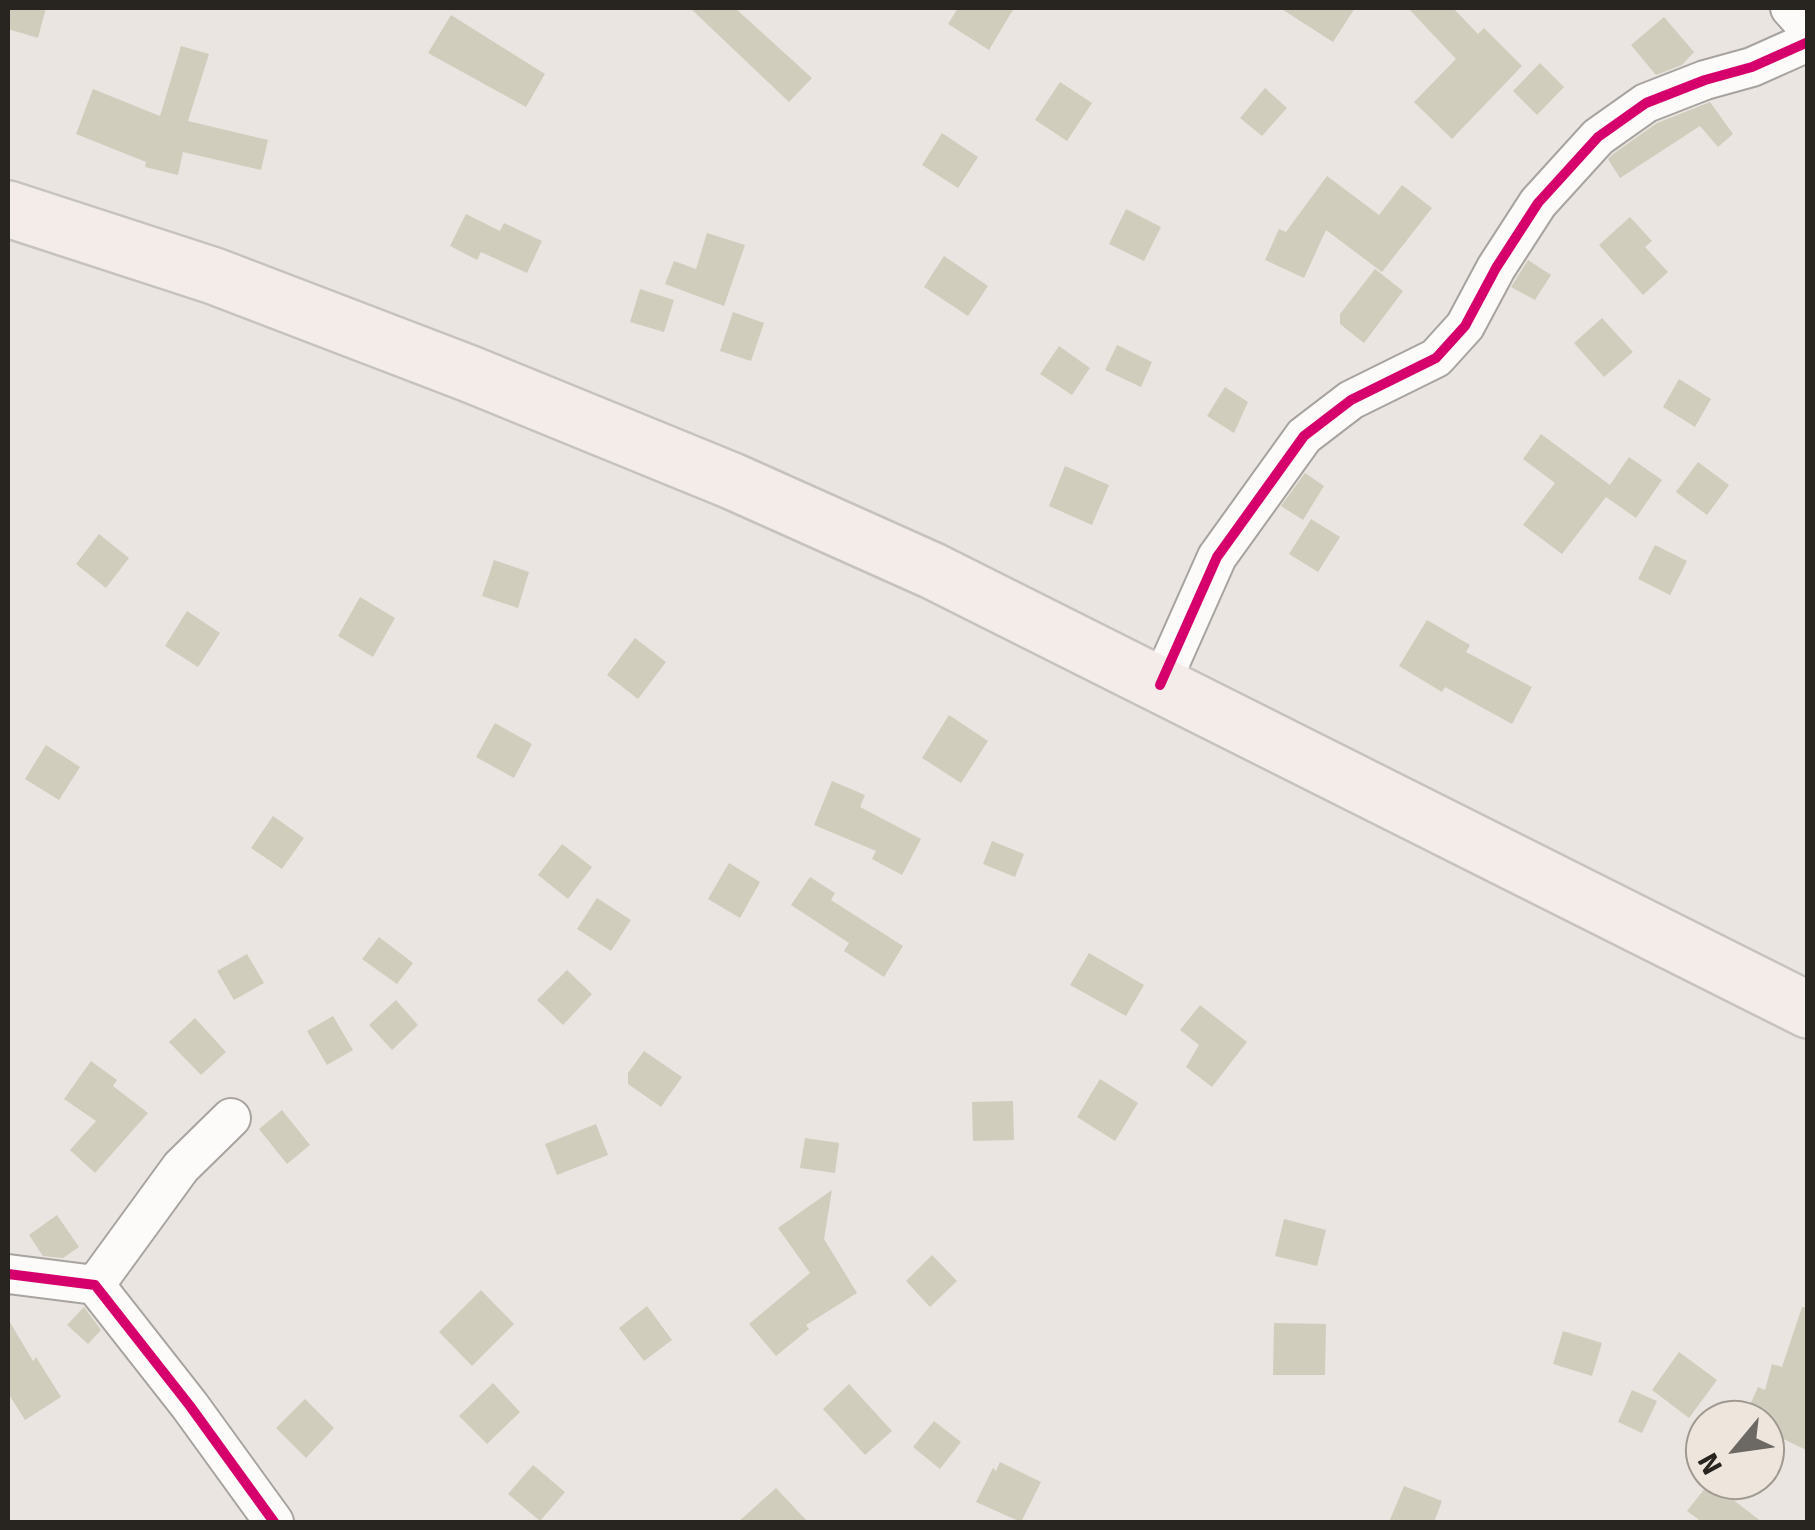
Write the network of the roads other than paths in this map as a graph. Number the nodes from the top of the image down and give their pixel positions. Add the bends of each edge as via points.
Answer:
1 (1790, 8) edge
2 (1808, 28) edge
3 (1808, 42) edge
4 (8, 209) edge
5 (1160, 686) junction
6 (1808, 1010) edge
7 (231, 1118) dead end
8 (8, 1274) edge
9 (96, 1285) junction
10 (274, 1522) edge

1 - 2 street
3 - 5 street via 1646,103 1598,137 1538,203 1465,326 1436,358 1351,400 1304,436 1217,557
4 - 5 main road via 214,276 732,481 933,571
5 - 6 main road
7 - 9 street via 181,1167
8 - 9 street
9 - 10 street

